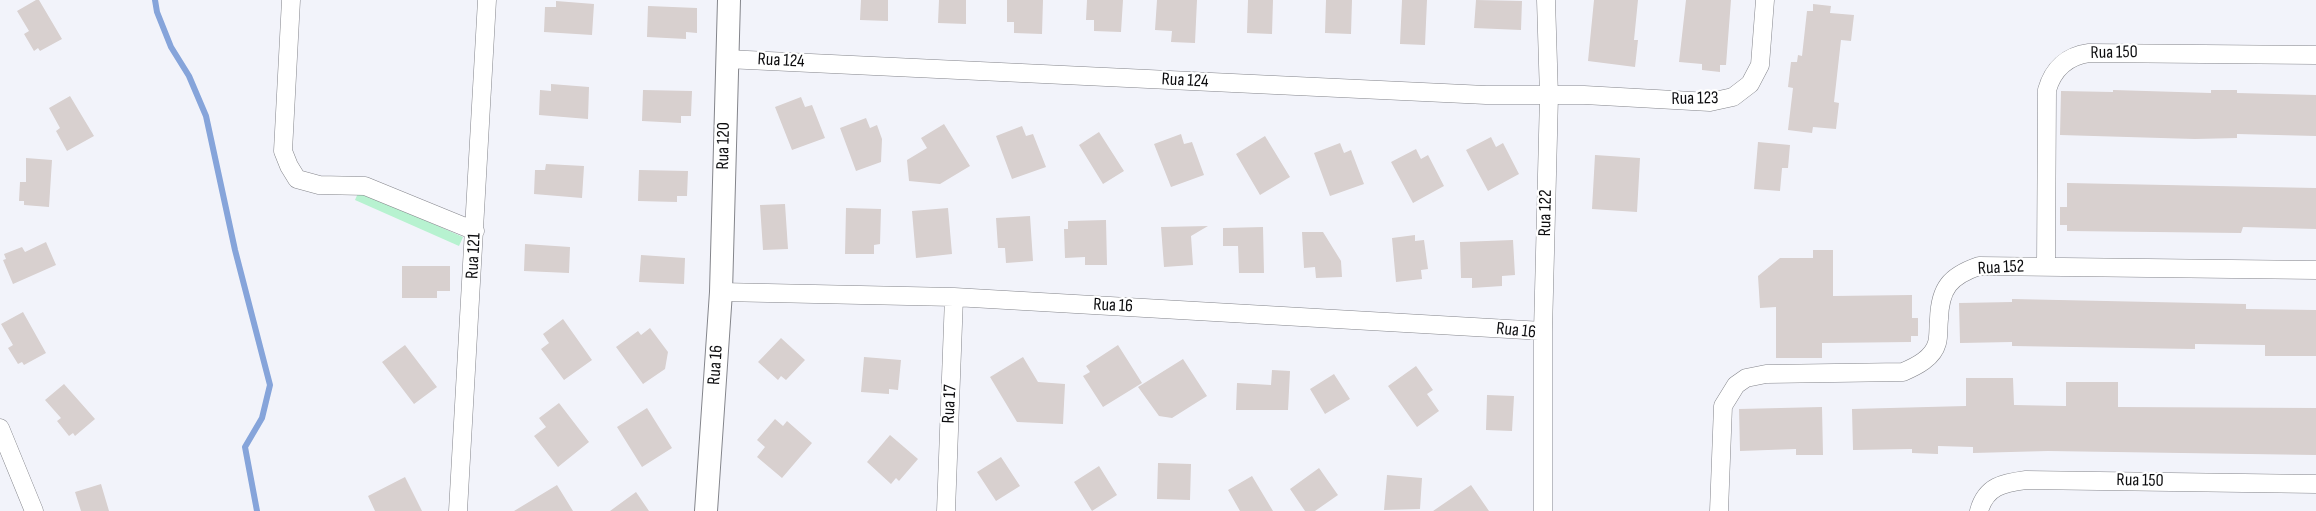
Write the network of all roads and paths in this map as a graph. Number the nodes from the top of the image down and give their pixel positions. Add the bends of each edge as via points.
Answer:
1 (291, 0) edge
2 (487, 0) edge
3 (729, 0) edge
4 (1546, 0) edge
5 (1765, 0) edge
6 (2316, 54) edge
7 (726, 59) junction
8 (1549, 96) junction
9 (475, 231) junction
10 (2046, 267) junction
11 (2316, 270) edge
12 (721, 292) junction
13 (954, 297) junction
14 (1544, 331) junction
15 (0, 428) edge
16 (2316, 484) edge
17 (34, 511) edge
18 (458, 511) edge
19 (706, 511) edge
20 (946, 511) edge
21 (1543, 511) edge
22 (1719, 511) edge
23 (1979, 511) edge

1 - 9 street via 283,151 297,179 319,185 365,186
2 - 9 street, Rua 121
3 - 7 street, Rua 120
4 - 8 street
5 - 8 street, Rua 123 via 1760,65 1750,84 1733,97 1710,102
6 - 10 street, Rua 150 via 2089,52 2068,60 2054,72 2048,90
7 - 8 street, Rua 124
7 - 12 street, Rua 120
8 - 14 street, Rua 122
9 - 18 street, Rua 121
10 - 11 street, Rua 152
10 - 22 street, Rua 152 via 1979,266 1961,272 1946,288 1940,304 1937,343 1919,365 1903,372 1766,374 1746,378 1736,385 1729,393 1721,414
12 - 13 street, Rua 16
12 - 19 street, Rua 16
13 - 14 street, Rua 16
13 - 20 street, Rua 17
14 - 21 street, Rua 16
15 - 17 street
16 - 23 street, Rua 150 via 2026,480 1994,487 1982,501

